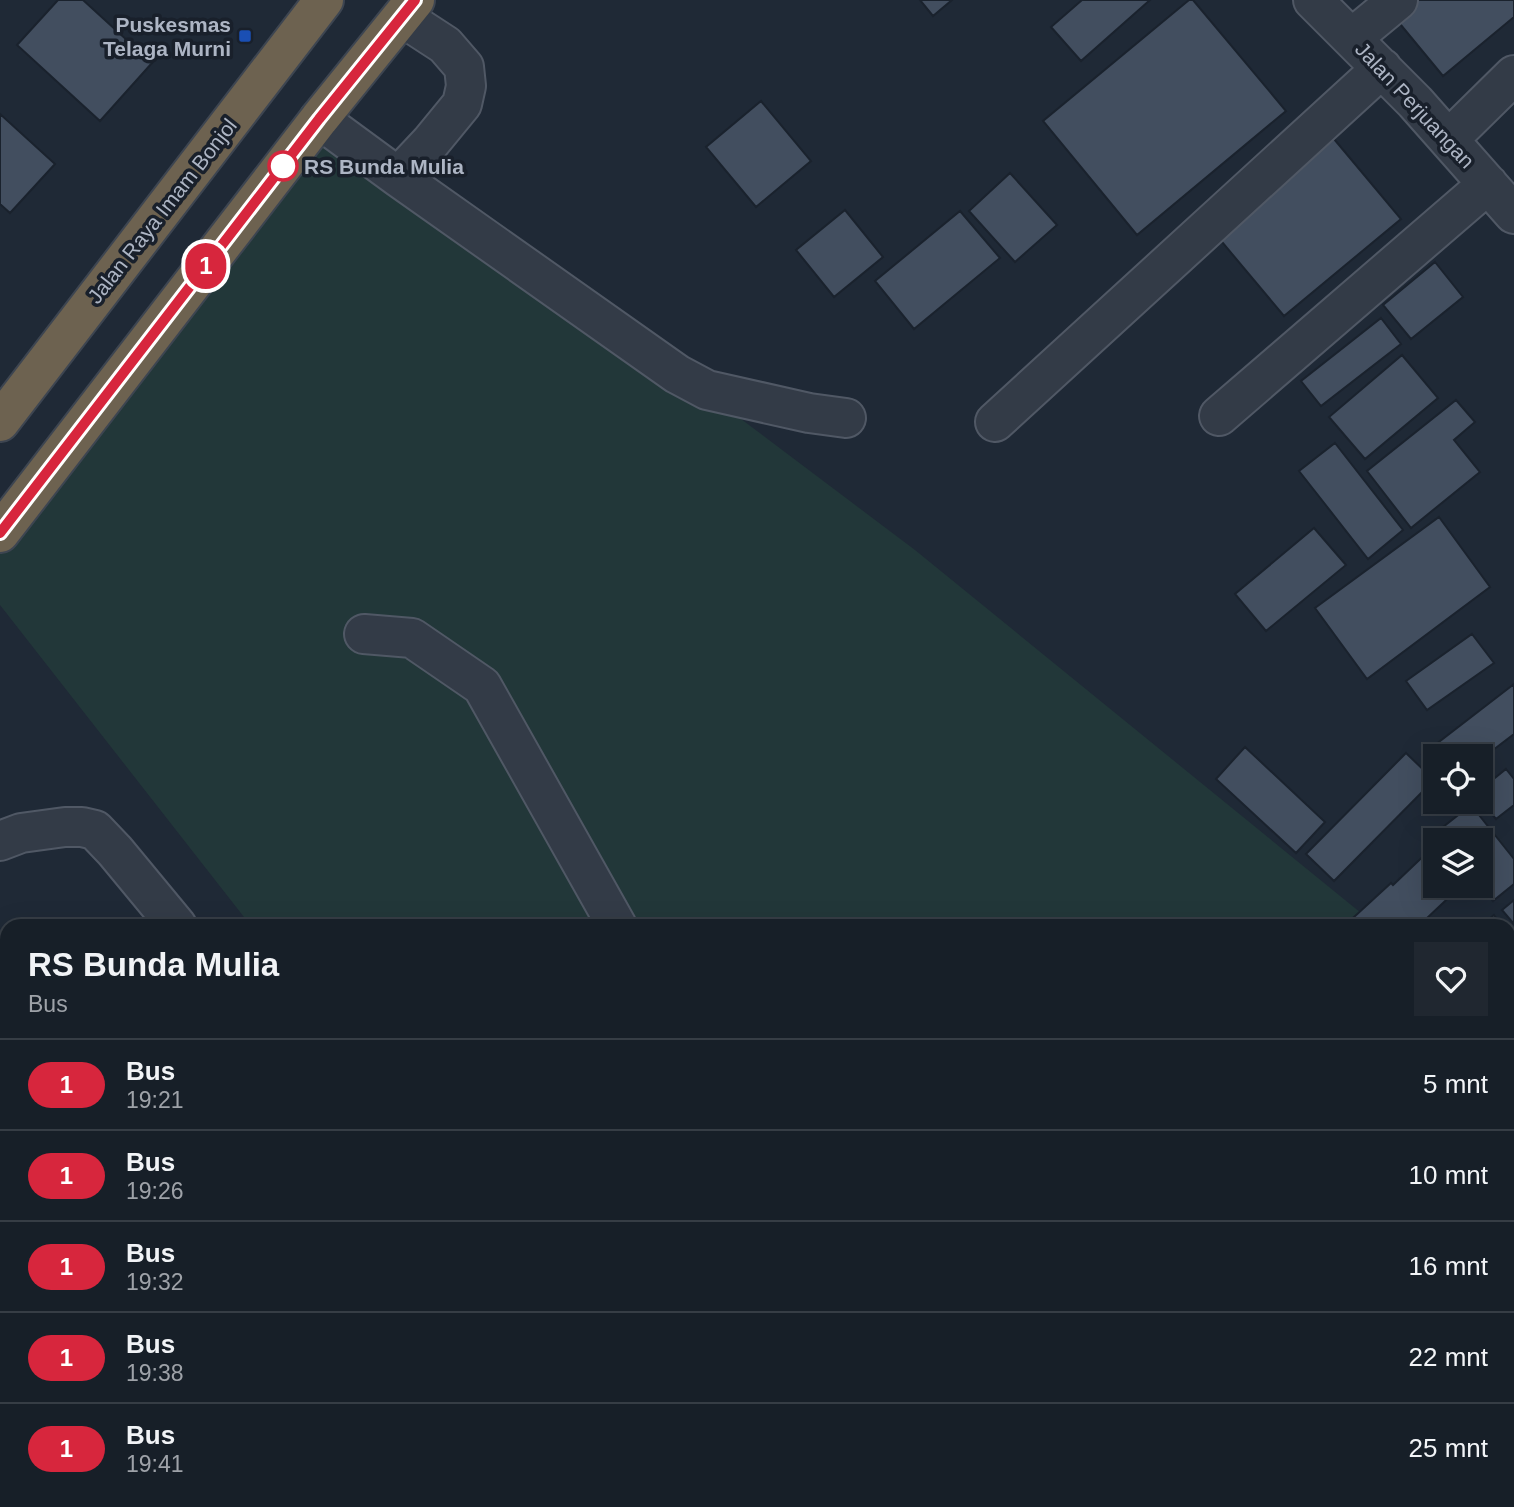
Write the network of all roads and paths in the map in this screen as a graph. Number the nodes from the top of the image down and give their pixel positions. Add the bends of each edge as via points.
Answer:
1 (1313, 0) edge
2 (1398, 0) edge
3 (322, 1) edge
4 (408, 9) edge
5 (1352, 38) junction
6 (1382, 68) junction
7 (1514, 75) edge
8 (319, 119) junction
9 (1449, 139) junction
10 (398, 177) junction
11 (1489, 184) junction
12 (1514, 214) edge
13 (1219, 416) dead end
14 (846, 418) dead end
15 (0, 422) edge
16 (995, 422) dead end
17 (0, 533) edge
18 (363, 634) dead end
19 (0, 841) edge
20 (171, 919) edge
21 (613, 919) edge

1 - 5 street, Jalan Perjuangan
2 - 5 street
3 - 15 highway, Jalan Raya Imam Bonjol
4 - 8 highway
4 - 10 street via 464,67 466,86 462,104
5 - 6 street, Jalan Perjuangan
6 - 9 street, Jalan Perjuangan
6 - 16 street
7 - 9 street
8 - 10 street
8 - 17 highway
9 - 11 street, Jalan Perjuangan
10 - 14 street via 677,374 707,390
11 - 12 street, Jalan Perjuangan
11 - 13 street
18 - 21 street via 412,639 482,685
19 - 20 street via 65,827 95,830

